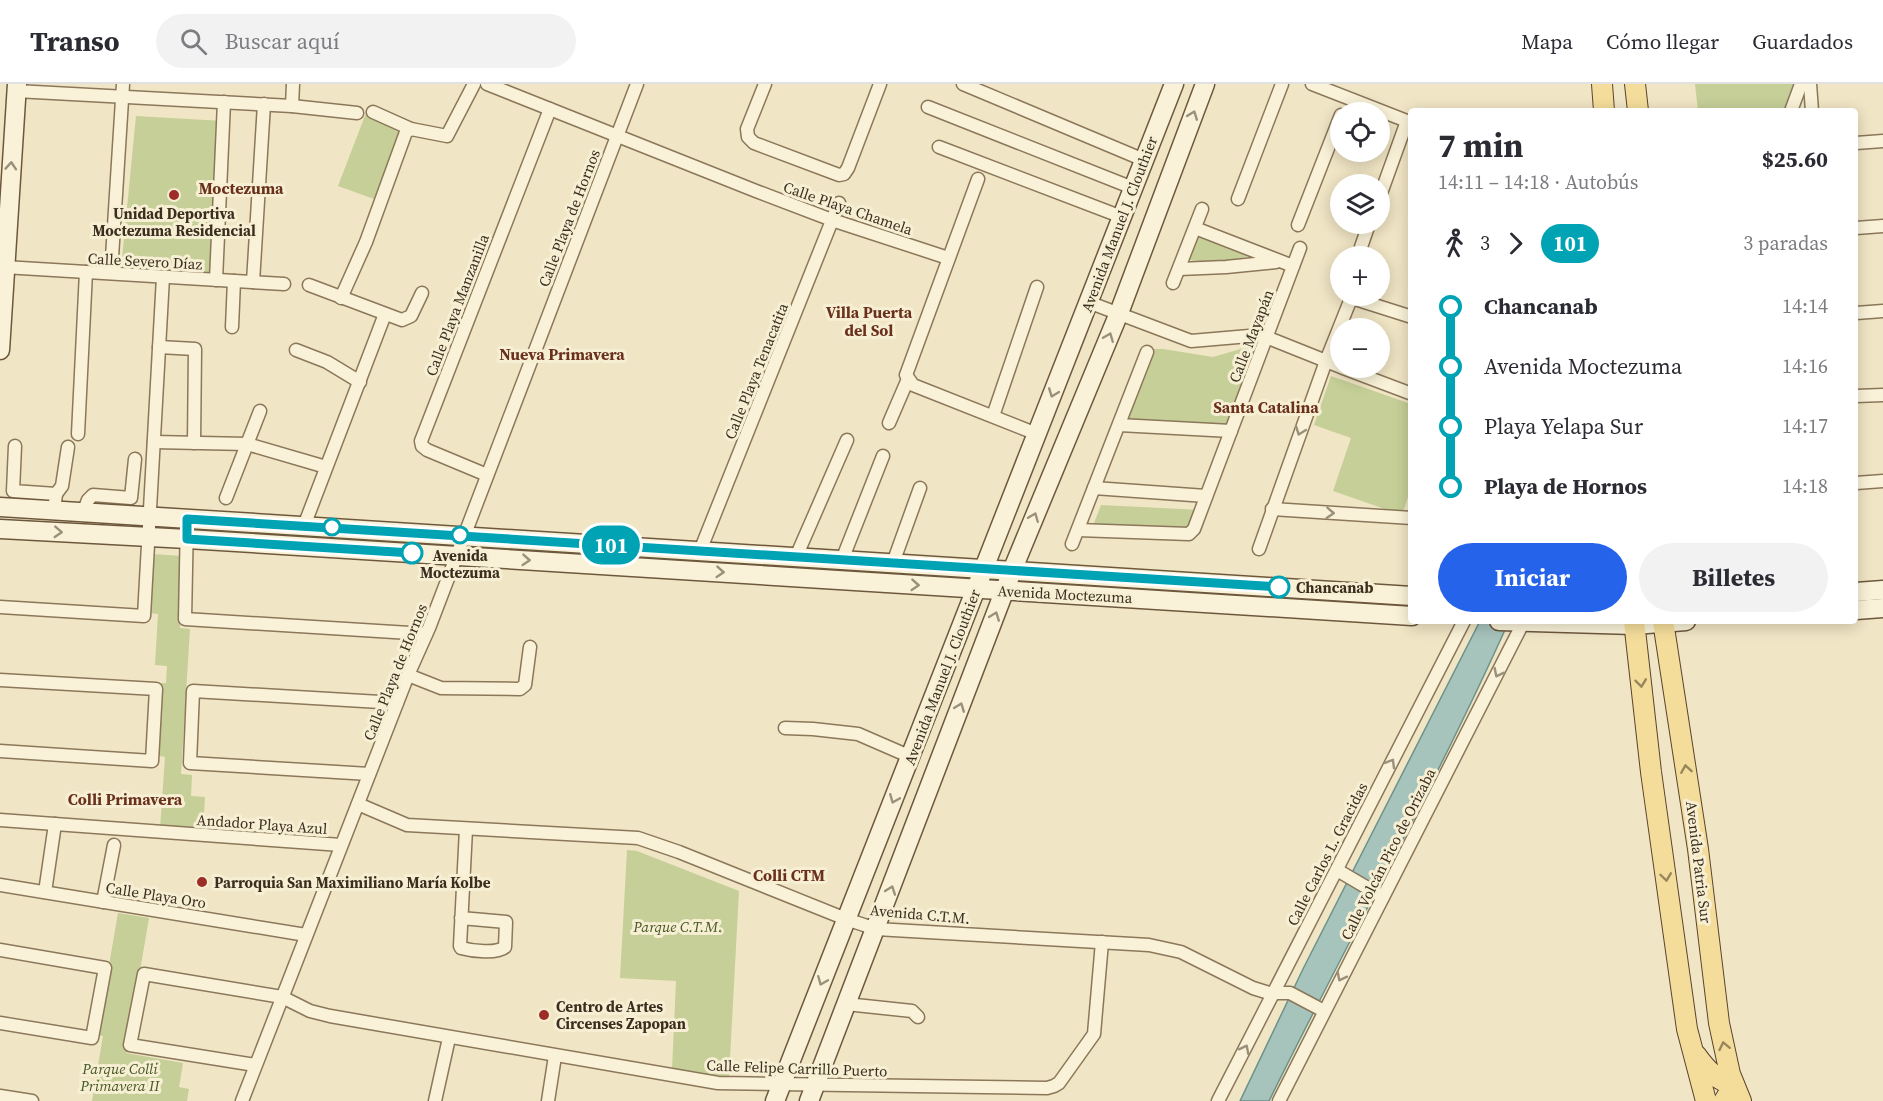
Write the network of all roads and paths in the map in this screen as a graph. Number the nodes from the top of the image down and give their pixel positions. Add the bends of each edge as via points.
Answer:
1 (293, 84) edge
2 (474, 84) edge
3 (487, 84) edge
4 (636, 84) edge
5 (765, 84) edge
6 (880, 84) edge
7 (963, 84) edge
8 (1174, 84) edge
9 (1205, 84) edge
10 (1282, 84) edge
11 (1312, 84) edge
12 (1602, 84) edge
13 (1635, 84) edge
14 (1801, 84) edge
15 (1810, 84) edge
16 (16, 87) edge
17 (122, 90) edge
18 (1347, 98) junction
19 (224, 102) junction
20 (1346, 102) edge
21 (264, 104) junction
22 (292, 106) junction
23 (928, 107) dead end
24 (550, 108) junction
25 (1604, 108) edge
26 (1638, 108) edge
27 (1792, 108) edge
28 (1812, 108) edge
29 (373, 112) dead end
30 (357, 113) dead end
31 (1408, 122) edge
32 (1408, 125) edge
33 (411, 129) junction
34 (1155, 132) junction
35 (617, 136) junction
36 (1883, 141) edge
37 (1183, 142) junction
38 (1858, 143) edge
39 (1330, 144) edge
40 (939, 147) dead end
41 (1144, 160) junction
42 (1389, 174) edge
43 (978, 178) dead end
44 (1133, 188) junction
45 (1238, 199) dead end
46 (839, 203) dead end
47 (1202, 209) dead end
48 (1122, 217) junction
49 (832, 220) junction
50 (1298, 225) dead end
51 (1883, 226) edge
52 (1195, 228) junction
53 (1858, 228) edge
54 (1300, 248) dead end
55 (948, 258) junction
56 (1288, 264) junction
57 (4, 267) junction
58 (1179, 269) junction
59 (86, 272) junction
60 (111, 273) junction
61 (163, 277) junction
62 (216, 280) junction
63 (234, 281) junction
64 (253, 282) junction
65 (1173, 283) dead end
66 (284, 284) dead end
67 (309, 285) dead end
68 (1037, 287) dead end
69 (422, 293) dead end
70 (342, 298) junction
71 (1088, 302) junction
72 (1348, 306) edge
73 (1379, 306) edge
74 (1883, 311) edge
75 (1119, 313) junction
76 (1858, 313) edge
77 (385, 314) junction
78 (1408, 316) edge
79 (232, 327) dead end
80 (1266, 338) junction
81 (159, 347) junction
82 (0, 350) edge
83 (296, 350) dead end
84 (1147, 352) dead end
85 (1326, 361) junction
86 (1330, 362) edge
87 (1371, 378) edge
88 (908, 379) junction
89 (360, 382) junction
90 (1408, 392) edge
91 (1883, 395) edge
92 (1858, 396) edge
93 (260, 411) dead end
94 (993, 416) junction
95 (889, 423) dead end
96 (1119, 425) junction
97 (1231, 431) junction
98 (78, 434) dead end
99 (1037, 434) junction
100 (847, 440) dead end
101 (154, 442) junction
102 (194, 443) junction
103 (248, 444) junction
104 (15, 446) dead end
105 (68, 447) dead end
106 (883, 456) dead end
107 (135, 459) dead end
108 (326, 467) junction
109 (487, 474) junction
110 (1883, 481) edge
111 (1858, 483) edge
112 (920, 488) dead end
113 (1094, 488) junction
114 (1206, 496) junction
115 (226, 498) dead end
116 (55, 502) junction
117 (0, 507) edge
118 (1272, 509) junction
119 (82, 513) junction
120 (1408, 516) edge
121 (150, 517) junction
122 (187, 519) junction
123 (304, 526) junction
124 (0, 529) edge
125 (1078, 530) junction
126 (463, 535) junction
127 (149, 537) junction
128 (187, 539) junction
129 (1072, 544) dead end
130 (1259, 549) dead end
131 (700, 550) junction
132 (456, 556) junction
133 (796, 557) junction
134 (842, 560) junction
135 (893, 563) junction
136 (983, 570) junction
137 (1012, 571) junction
138 (977, 589) junction
139 (1006, 590) junction
140 (1883, 590) edge
141 (1858, 592) edge
142 (1408, 596) edge
143 (0, 607) edge
144 (1883, 608) edge
145 (1858, 610) edge
146 (1408, 616) edge
147 (1463, 624) edge
148 (1519, 624) edge
149 (1634, 624) edge
150 (1663, 624) edge
151 (426, 634) junction
152 (530, 646) dead end
153 (408, 675) junction
154 (0, 680) edge
155 (397, 704) junction
156 (785, 728) dead end
157 (0, 751) edge
158 (911, 757) junction
159 (369, 774) junction
160 (358, 804) junction
161 (0, 820) edge
162 (55, 824) junction
163 (466, 829) junction
164 (114, 846) dead end
165 (341, 846) junction
166 (1342, 872) junction
167 (0, 885) edge
168 (45, 892) junction
169 (1380, 895) junction
170 (103, 902) junction
171 (461, 918) junction
172 (846, 919) junction
173 (876, 929) junction
174 (306, 935) junction
175 (1102, 942) junction
176 (0, 950) edge
177 (1274, 993) junction
178 (282, 997) junction
179 (846, 1004) junction
180 (1321, 1009) junction
181 (918, 1017) dead end
182 (0, 1023) edge
183 (449, 1038) junction
184 (1691, 1048) junction
185 (555, 1056) junction
186 (255, 1065) junction
187 (778, 1093) edge
188 (812, 1093) edge
189 (0, 1096) edge
190 (1733, 1096) edge
191 (32, 1101) edge
192 (242, 1101) edge
193 (435, 1101) edge
194 (548, 1101) edge
195 (1218, 1101) edge
196 (1279, 1101) edge
197 (1706, 1101) edge

1 - 22 street
2 - 33 street via 447,136
3 - 24 street, Calle Playa Chamela
4 - 35 street, Calle Playa de Hornos
5 - 6 street via 747,129 748,137 754,143 839,175 848,168
7 - 41 street
8 - 34 street, Avenida Manuel J. Clouthier
37 -> 9 street, Avenida Manuel J. Clouthier
10 - 45 street
11 - 18 street
12 - 25 main road
13 - 26 main road
14 - 27 street
15 - 28 street
16 - 17 street
57 -> 16 street
17 - 19 street
17 - 60 street
18 - 20 street
18 - 31 street
19 - 21 street
19 - 62 street
21 - 22 street
21 - 64 street
22 - 30 street
23 - 44 street
24 - 35 street, Calle Playa Chamela
24 - 109 street, Calle Playa Manzanilla via 421,441 427,450
29 - 33 street
32 - 42 street
33 - 70 street via 406,132
34 - 37 street
34 - 41 street, Avenida Manuel J. Clouthier
35 - 49 street, Calle Playa Chamela
35 - 109 street, Calle Playa de Hornos
36 - 38 street
37 - 75 street, Avenida Manuel J. Clouthier
39 - 50 street
40 - 48 street
41 - 44 street, Avenida Manuel J. Clouthier
43 - 55 street
44 - 48 street, Avenida Manuel J. Clouthier
46 - 49 street, Calle Playa Tenacatita
47 - 52 street
48 - 71 street, Avenida Manuel J. Clouthier
49 - 55 street, Calle Playa Chamela
49 - 131 street, Calle Playa Tenacatita
51 - 53 street
52 - 56 street
52 - 58 street
54 - 56 street, Calle Mayapán
55 - 88 street via 906,371
56 - 58 street
56 - 80 street, Calle Mayapán
57 - 59 street, Calle Severo Díaz
57 - 82 street
58 - 65 street
59 - 60 street, Calle Severo Díaz
59 - 98 street
60 - 61 street, Calle Severo Díaz
61 - 62 street, Calle Severo Díaz
61 - 81 street
62 - 63 street, Calle Severo Díaz
63 - 64 street, Calle Severo Díaz
63 - 79 street
64 - 66 street, Calle Severo Díaz
67 - 70 street
68 - 94 street
69 - 77 street via 411,316 402,320
70 - 77 street
71 - 75 street
71 -> 99 street, Avenida Manuel J. Clouthier
72 - 85 street
73 - 78 street
74 - 76 street
75 - 80 street via 1191,341 1260,335
137 -> 75 street, Avenida Manuel J. Clouthier
77 - 89 street
80 - 85 street
80 - 97 street, Calle Mayapán
81 - 101 street
81 - 102 street via 195,349
83 - 89 street via 327,362
84 - 96 street
85 - 86 street
85 -> 118 street
87 - 90 street
88 - 94 street via 913,385
88 - 95 street
89 - 108 street
91 - 92 street
93 - 103 street
94 - 99 street
96 - 97 street
96 - 113 street
97 - 114 street, Calle Mayapán
99 - 136 street, Avenida Manuel J. Clouthier
100 - 133 street
101 - 102 street
101 - 121 street
102 - 103 street
103 - 108 street
103 - 115 street
104 - 116 street via 14,491
105 - 116 street via 62,486
106 - 134 street
107 - 119 street via 131,498 93,495
108 - 123 street
109 - 126 street, Calle Playa de Hornos
110 - 111 street
112 - 135 street
113 - 114 street
113 - 125 street
114 - 125 street, Calle Mayapán via 1189,534
116 - 117 street, Avenida Moctezuma
116 - 119 street, Avenida Moctezuma
118 -> 120 street
118 - 130 street
119 - 121 street, Avenida Moctezuma
121 - 122 street, Avenida Moctezuma
121 - 127 street
122 - 123 street, Avenida Moctezuma
122 - 128 street
123 - 126 street, Avenida Moctezuma
124 -> 127 street, Avenida Moctezuma
125 - 129 street
126 - 131 street, Avenida Moctezuma
126 - 132 street, Calle Playa de Hornos
127 - 128 street, Avenida Moctezuma
127 - 143 street via 144,616
128 - 132 street, Avenida Moctezuma
128 - 151 street via 185,619
131 - 133 street, Avenida Moctezuma
132 -> 138 street, Avenida Moctezuma
132 - 151 street, Calle Playa de Hornos
133 - 134 street, Avenida Moctezuma
134 - 135 street, Avenida Moctezuma
135 - 136 street, Avenida Moctezuma
136 - 137 street, Avenida Moctezuma
136 - 138 street, Avenida Manuel J. Clouthier
137 - 139 street, Avenida Manuel J. Clouthier
137 - 142 street, Avenida Moctezuma
138 - 139 street, Avenida Moctezuma
138 - 158 street, Avenida Manuel J. Clouthier
139 - 146 street, Avenida Moctezuma
173 -> 139 street, Avenida Manuel J. Clouthier
140 - 141 street
144 - 145 street
166 -> 147 street, Calle Carlos L. Gracidas
148 -> 169 street, Calle Volcán Pico de Orizaba
149 -> 184 main road
190 -> 150 main road, Avenida Patria Sur via 1719,1023 1698,849
151 - 153 street, Calle Playa de Hornos
152 - 153 street via 524,688 451,689 432,686
153 - 155 street, Calle Playa de Hornos
154 - 157 street via 156,689 152,761
155 - 159 street, Calle Playa de Hornos
155 - 159 street via 193,691 190,763
156 - 158 street via 858,734
158 -> 172 street, Avenida Manuel J. Clouthier
159 - 160 street, Calle Playa de Hornos
160 - 163 street, Avenida C.T.M. via 407,825
160 - 165 street, Calle Playa de Hornos
161 - 162 street, Andador Playa Azul
162 - 165 street, Andador Playa Azul
162 - 168 street
163 - 171 street
163 - 172 street, Avenida C.T.M. via 638,838
164 - 170 street
165 - 174 street, Calle Playa de Hornos
166 - 169 street
166 - 177 street, Calle Carlos L. Gracidas
167 - 168 street, Calle Playa Oro
168 - 170 street, Calle Playa Oro
169 -> 180 street, Calle Volcán Pico de Orizaba
170 - 174 street, Calle Playa Oro
171 - 171 street via 506,921 504,950 461,948
172 - 173 street, Avenida C.T.M.
172 -> 187 street, Avenida Manuel J. Clouthier
173 - 175 street, Avenida C.T.M.
173 - 179 street, Avenida Manuel J. Clouthier
174 - 178 street, Calle Playa de Hornos
175 - 177 street, Avenida C.T.M. via 1175,950 1253,988
175 - 188 street, Calle Felipe Carrillo Puerto via 1094,1034 1069,1072 1054,1086
176 - 182 street via 105,968 92,1038
177 - 180 street, Avenida C.T.M. via 1290,993
195 -> 177 street, Calle Carlos L. Gracidas
178 - 183 street, Calle Felipe Carrillo Puerto via 330,1016
178 - 186 street, Calle Playa de Hornos
178 - 186 street, Calle Felipe Carrillo Puerto via 144,974 130,1045
179 - 181 street via 912,1011
179 - 188 street, Avenida Manuel J. Clouthier
180 - 196 street, Calle Volcán Pico de Orizaba
183 - 185 street, Calle Felipe Carrillo Puerto
183 - 193 street
184 - 190 main road
184 - 197 main road
185 - 187 street, Calle Felipe Carrillo Puerto
185 - 194 street
186 - 192 street, Calle Playa de Hornos
187 - 188 street, Calle Felipe Carrillo Puerto
189 - 191 street

